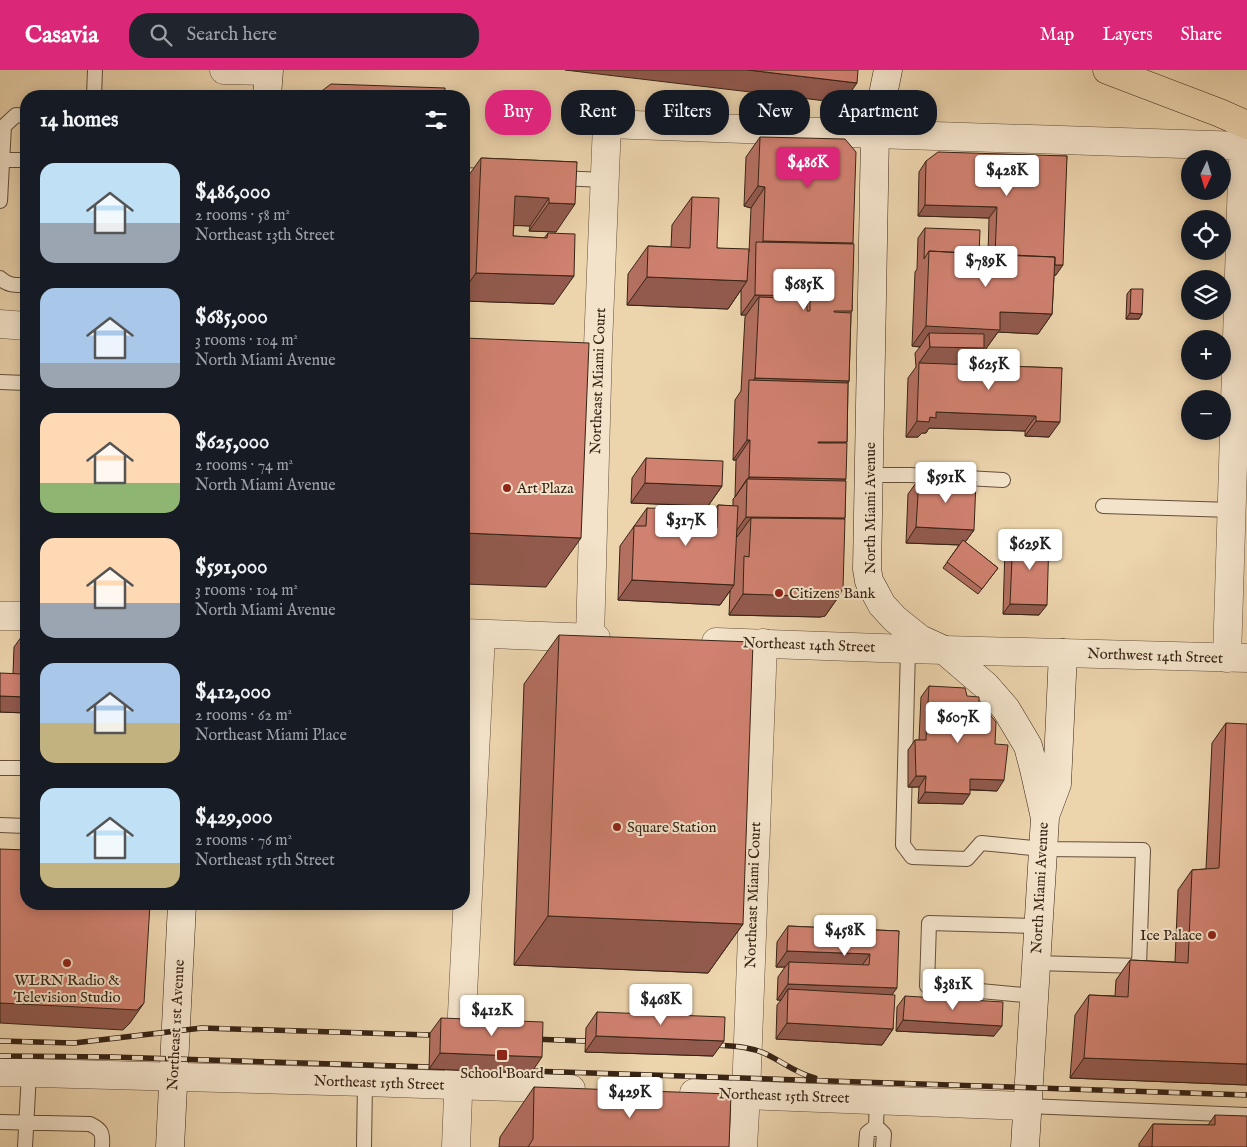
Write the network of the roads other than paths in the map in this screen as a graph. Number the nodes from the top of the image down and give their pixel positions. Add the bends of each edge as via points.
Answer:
1 (95, 70) edge
2 (224, 70) edge
3 (888, 70) edge
4 (1107, 70) edge
5 (268, 79) edge
6 (94, 90) edge
7 (884, 90) edge
8 (20, 115) edge
9 (2, 126) edge
10 (820, 132) edge
11 (937, 134) edge
12 (875, 135) edge
13 (1245, 136) edge
14 (2, 160) junction
15 (20, 160) edge
16 (470, 175) edge
17 (503, 176) edge
18 (542, 178) edge
19 (605, 180) junction
20 (0, 202) edge
21 (1243, 221) edge
22 (0, 278) edge
23 (20, 286) edge
24 (0, 324) edge
25 (20, 326) edge
26 (570, 345) edge
27 (598, 346) junction
28 (0, 382) edge
29 (20, 383) edge
30 (868, 475) junction
31 (1003, 480) dead end
32 (1103, 506) dead end
33 (1232, 510) junction
34 (0, 616) edge
35 (20, 616) edge
36 (472, 633) edge
37 (590, 638) junction
38 (619, 639) edge
39 (696, 641) edge
40 (763, 643) junction
41 (908, 649) junction
42 (944, 650) junction
43 (1063, 653) junction
44 (1237, 658) edge
45 (470, 706) edge
46 (0, 768) edge
47 (20, 768) edge
48 (1045, 818) junction
49 (0, 825) edge
50 (20, 826) edge
51 (1043, 849) junction
52 (182, 910) edge
53 (464, 910) edge
54 (1038, 926) junction
55 (1036, 963) junction
56 (1034, 996) junction
57 (461, 1034) edge
58 (0, 1072) edge
59 (28, 1073) junction
60 (173, 1077) junction
61 (459, 1078) junction
62 (366, 1082) junction
63 (597, 1090) edge
64 (667, 1092) edge
65 (746, 1094) junction
66 (1027, 1106) junction
67 (877, 1113) junction
68 (1247, 1115) edge
69 (0, 1122) edge
70 (26, 1123) junction
71 (25, 1147) edge
72 (102, 1147) edge
73 (170, 1147) edge
74 (364, 1147) edge
75 (456, 1147) edge
76 (743, 1147) edge
77 (866, 1147) edge
78 (883, 1147) edge
79 (1025, 1147) edge

1 - 6 lane
2 - 5 street
3 - 7 street, North Miami Avenue
4 - 13 highway via 1220,113
8 - 9 lane
9 - 14 lane
10 - 19 street, Northeast Miami Court via 608,124
11 - 13 street
12 - 30 street, North Miami Avenue
13 - 21 street
14 - 15 lane
14 - 20 lane
16 - 17 lane
18 - 19 lane
19 - 27 street, Northeast Miami Court
21 - 33 street
22 - 23 lane via 10,285
24 - 25 street
26 - 27 street
27 - 37 street, Northeast Miami Court
28 - 29 lane
30 - 31 lane
30 - 42 street, North Miami Avenue via 867,569 870,581 882,605 895,619 920,639
32 - 33 lane
33 - 44 street
34 - 35 street
36 - 37 street
36 - 45 street
37 - 38 street
39 - 40 street, Northeast 14th Street
40 - 41 street, Northeast 14th Street
40 - 65 street, Northeast Miami Court
41 - 42 street, Northeast 14th Street
41 - 51 lane via 903,845 912,857 966,859 981,844
42 - 43 street, Northeast 14th Street
42 - 48 street, North Miami Avenue via 986,686 1006,709 1028,746
43 - 44 street, Northwest 14th Street
43 - 48 street via 1057,784
46 - 47 lane
48 - 51 street, North Miami Avenue
49 - 50 lane
51 - 54 street, North Miami Avenue
51 - 55 lane via 1143,850 1140,966
52 - 60 street, Northeast 1st Avenue
53 - 57 street
54 - 55 street, North Miami Avenue
54 - 56 lane via 929,923 927,986
55 - 56 street, North Miami Avenue
56 - 66 street, North Miami Avenue
58 - 59 street, Northeast 15th Street
59 - 60 street, Northeast 15th Street
59 - 70 lane
60 - 62 street, Northeast 15th Street
60 - 73 street, Northeast 1st Avenue
61 - 62 street, Northeast 15th Street
61 - 63 street, Northeast 15th Street
61 - 75 street
62 - 74 lane
64 - 65 street, Northeast 15th Street
65 - 67 street, Northeast 15th Street
65 - 76 street, Northeast Miami Court
66 - 67 street, Northeast 15th Street
66 - 68 lane
66 - 79 street, North Miami Avenue
67 - 77 lane via 867,1133
67 - 78 lane via 884,1134
69 - 70 lane
70 - 71 lane
70 - 72 lane via 90,1124 103,1135

